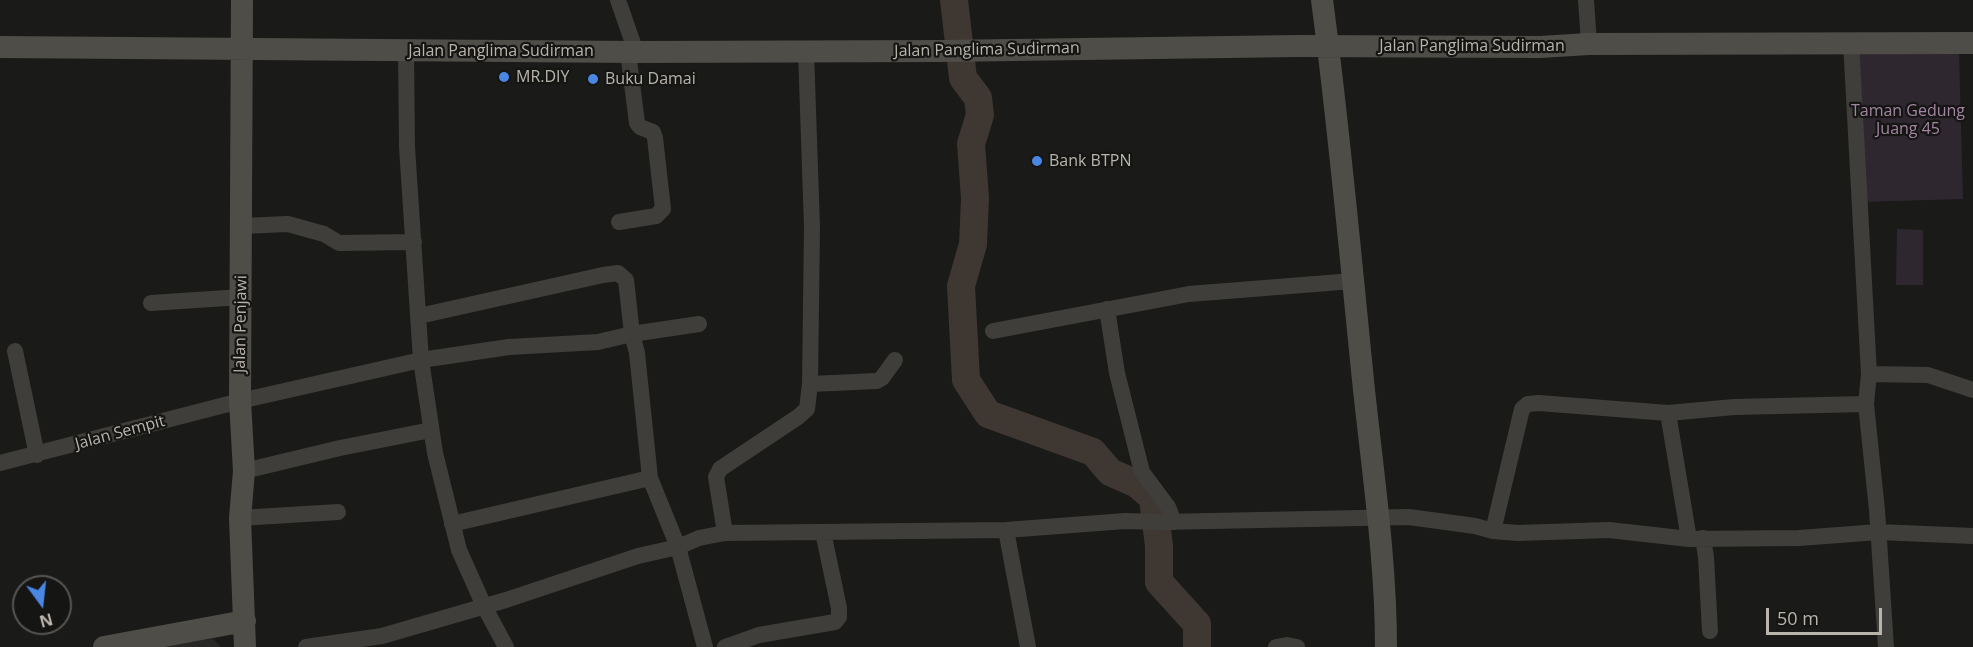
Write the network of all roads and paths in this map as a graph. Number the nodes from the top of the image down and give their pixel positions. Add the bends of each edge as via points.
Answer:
1 (242, 0) edge
2 (618, 0) edge
3 (1322, 0) edge
4 (1586, 0) edge
5 (1851, 42) junction
6 (1973, 43) edge
7 (1589, 44) junction
8 (1328, 46) junction
9 (0, 47) edge
10 (241, 49) junction
11 (406, 50) junction
12 (806, 51) junction
13 (632, 52) junction
14 (619, 222) dead end
15 (242, 226) junction
16 (414, 242) junction
17 (1353, 281) junction
18 (242, 297) junction
19 (151, 303) dead end
20 (1107, 309) junction
21 (419, 316) junction
22 (699, 324) dead end
23 (993, 331) dead end
24 (632, 334) junction
25 (15, 351) dead end
26 (422, 360) junction
27 (895, 360) dead end
28 (1869, 374) junction
29 (810, 384) junction
30 (1973, 390) edge
31 (240, 401) junction
32 (1866, 404) junction
33 (1668, 413) junction
34 (431, 430) junction
35 (37, 455) junction
36 (0, 463) edge
37 (244, 471) junction
38 (650, 478) junction
39 (338, 512) dead end
40 (240, 518) junction
41 (1377, 518) junction
42 (1168, 522) junction
43 (452, 524) junction
44 (1006, 530) junction
45 (1493, 531) junction
46 (823, 532) junction
47 (1879, 532) junction
48 (725, 533) junction
49 (1973, 536) edge
50 (1696, 538) junction
51 (678, 548) junction
52 (484, 606) junction
53 (244, 621) junction
54 (1710, 632) dead end
55 (383, 642) edge
56 (104, 647) edge
57 (245, 647) edge
58 (306, 647) edge
59 (506, 647) edge
60 (705, 647) edge
61 (725, 647) edge
62 (1028, 647) edge
63 (1276, 647) edge
64 (1297, 647) edge
65 (1386, 647) edge
66 (1886, 647) edge

1 - 10 main road, Jalan Penjawi
2 - 13 street
3 - 8 main road
4 - 7 street
5 - 6 main road, Jalan Panglima Sudirman
5 - 7 main road, Jalan Panglima Sudirman
5 - 28 street
7 - 8 main road, Jalan Panglima Sudirman
8 - 12 main road, Jalan Panglima Sudirman
8 - 17 main road
9 - 10 main road, Jalan Panglima Sudirman
10 - 11 main road, Jalan Panglima Sudirman
10 - 15 main road, Jalan Penjawi
11 - 13 main road, Jalan Panglima Sudirman
11 - 16 street via 407,147
12 - 13 main road, Jalan Panglima Sudirman
12 - 29 street via 812,227
13 - 14 street via 637,123 656,138 663,209 656,216
15 - 16 street via 288,224 324,234 339,243
15 - 18 main road, Jalan Penjawi
16 - 21 street
17 - 20 street via 1189,294
17 - 41 main road
18 - 19 street
18 - 31 main road, Jalan Penjawi
20 - 23 street
20 - 42 street via 1117,373 1142,472 1168,507
21 - 24 street via 618,273 626,280
21 - 26 street
22 - 24 street, Jalan Sempit
24 - 26 street, Jalan Sempit via 598,342 509,346
24 - 38 street
25 - 35 street
26 - 31 street, Jalan Sempit
26 - 34 street
27 - 29 street via 877,381
28 - 30 street via 1928,375
28 - 32 street
29 - 48 street via 803,413 720,469 716,477
31 - 35 street, Jalan Sempit
31 - 37 main road, Jalan Penjawi
32 - 33 street via 1743,406
32 - 47 street
33 - 45 street via 1528,404 1521,409
33 - 50 street
34 - 37 street
34 - 43 street
35 - 36 street, Jalan Sempit
37 - 40 main road, Jalan Penjawi
38 - 43 street
38 - 51 street
39 - 40 street
40 - 53 main road, Jalan Penjawi
41 - 42 street
41 - 45 street via 1446,521
41 - 65 main road
42 - 44 street via 1125,521
43 - 52 street
44 - 46 street
44 - 62 street
45 - 50 street via 1609,530
46 - 48 street
46 - 61 street via 839,608 835,622 759,635
47 - 49 street
47 - 50 street via 1799,538
47 - 66 street
48 - 51 street via 699,538
50 - 54 street via 1706,557
51 - 52 street via 638,556
51 - 60 street
52 - 55 street
52 - 59 street
53 - 56 main road
53 - 57 main road, Jalan Penjawi
55 - 58 street
63 - 64 street

